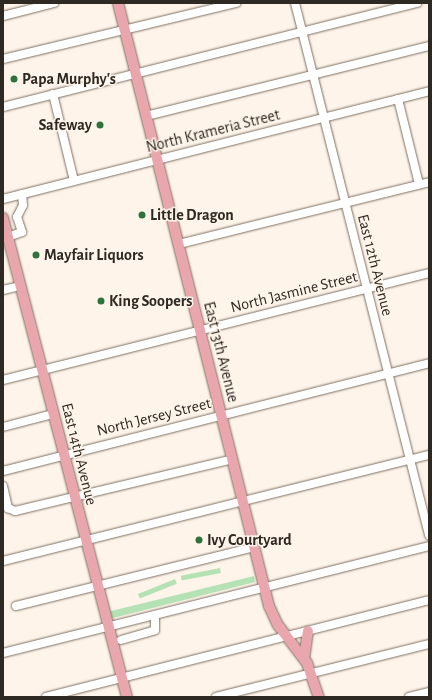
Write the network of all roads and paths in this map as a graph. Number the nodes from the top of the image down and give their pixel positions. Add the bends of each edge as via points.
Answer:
1 (54, 3) edge
2 (118, 3) edge
3 (236, 3) edge
4 (294, 3) edge
5 (417, 3) edge
6 (3, 16) edge
7 (124, 30) junction
8 (302, 32) junction
9 (429, 46) edge
10 (3, 59) edge
11 (135, 74) junction
12 (312, 75) junction
13 (429, 91) edge
14 (53, 94) junction
15 (398, 99) junction
16 (3, 107) edge
17 (146, 116) junction
18 (323, 117) junction
19 (157, 160) junction
20 (74, 181) junction
21 (429, 182) edge
22 (419, 184) junction
23 (22, 194) junction
24 (3, 198) edge
25 (345, 203) junction
26 (3, 218) edge
27 (6, 233) edge
28 (178, 244) junction
29 (429, 273) edge
30 (20, 286) junction
31 (366, 288) junction
32 (3, 290) edge
33 (200, 330) junction
34 (429, 363) edge
35 (41, 371) junction
36 (388, 373) junction
37 (3, 380) edge
38 (53, 414) junction
39 (221, 415) junction
40 (3, 427) edge
41 (63, 454) junction
42 (429, 455) edge
43 (232, 459) junction
44 (410, 460) junction
45 (3, 471) edge
46 (3, 486) edge
47 (74, 498) junction
48 (243, 500) junction
49 (5, 507) edge
50 (429, 535) edge
51 (85, 540) junction
52 (429, 546) edge
53 (254, 547) junction
54 (3, 561) edge
55 (96, 586) junction
56 (265, 587) junction
57 (429, 600) edge
58 (16, 606) dead end
59 (155, 615) junction
60 (106, 627) junction
61 (308, 631) junction
62 (286, 637) junction
63 (121, 640) dead end
64 (429, 644) edge
65 (3, 653) edge
66 (304, 659) junction
67 (312, 673) junction
68 (122, 678) junction
69 (429, 692) edge
70 (46, 697) edge
71 (127, 697) edge
72 (216, 697) edge
73 (319, 697) edge
74 (409, 697) edge

1 - 6 street
2 - 7 main road, East 13th Avenue
3 - 7 street
4 - 8 street, East 12th Avenue
5 - 8 street
7 - 10 street
7 - 11 main road, East 13th Avenue
8 - 11 street
8 - 12 street, East 12th Avenue
9 - 12 street
11 - 14 street
11 - 17 main road, East 13th Avenue
12 - 17 street
12 - 18 street, East 12th Avenue
13 - 15 street, North Krameria Street
14 - 16 street
14 - 20 street
15 - 18 street, North Krameria Street
15 - 22 street
17 - 19 main road, East 13th Avenue
18 - 19 street, North Krameria Street
18 - 25 street, East 12th Avenue
19 - 20 street, North Krameria Street
19 - 28 main road, East 13th Avenue
20 - 23 street, North Krameria Street
21 - 22 street
22 - 25 street
23 - 24 street, North Krameria Street
23 - 27 street via 23,205 17,218 22,232
25 - 28 street
25 - 31 street, East 12th Avenue
26 - 27 main road, East 14th Avenue
27 - 30 main road, East 14th Avenue
28 - 33 main road, East 13th Avenue
29 - 31 street, North Jasmine Street
30 - 32 street
30 - 35 main road, East 14th Avenue
31 - 33 street, North Jasmine Street
31 - 36 street, East 12th Avenue
33 - 35 street, North Jasmine Street
33 - 39 main road, East 13th Avenue
34 - 36 street, North Jersey Street
35 - 37 street, North Jasmine Street
35 - 38 main road, East 14th Avenue
36 - 39 street, North Jersey Street
36 - 44 street, East 12th Avenue
38 - 40 street
38 - 41 main road, East 14th Avenue
39 - 41 street, North Jersey Street
39 - 43 main road, East 13th Avenue
41 - 45 street, North Jersey Street
41 - 47 main road, East 14th Avenue
42 - 44 street
43 - 47 street
43 - 48 main road, East 13th Avenue
44 - 48 street
44 - 50 street, East 12th Avenue
46 - 49 street
47 - 49 street via 15,511
47 - 51 main road, East 14th Avenue
48 - 51 street
48 - 53 main road, East 13th Avenue
51 - 54 street
51 - 55 main road, East 14th Avenue
52 - 56 street
53 - 55 street
53 - 56 main road, East 13th Avenue
55 - 58 street
55 - 60 main road, East 14th Avenue
56 - 59 street
56 - 62 main road, East 13th Avenue via 271,613
57 - 61 street
59 - 60 street
59 - 63 street via 155,630
60 - 65 street
60 - 68 main road, East 14th Avenue
61 - 62 street
61 - 66 main road via 304,641
62 - 66 main road, East 13th Avenue
62 - 68 street
64 - 67 street
66 - 67 main road, East 13th Avenue
67 - 72 street
67 - 73 main road, East 13th Avenue
68 - 70 street
68 - 71 main road, East 14th Avenue
69 - 74 street

